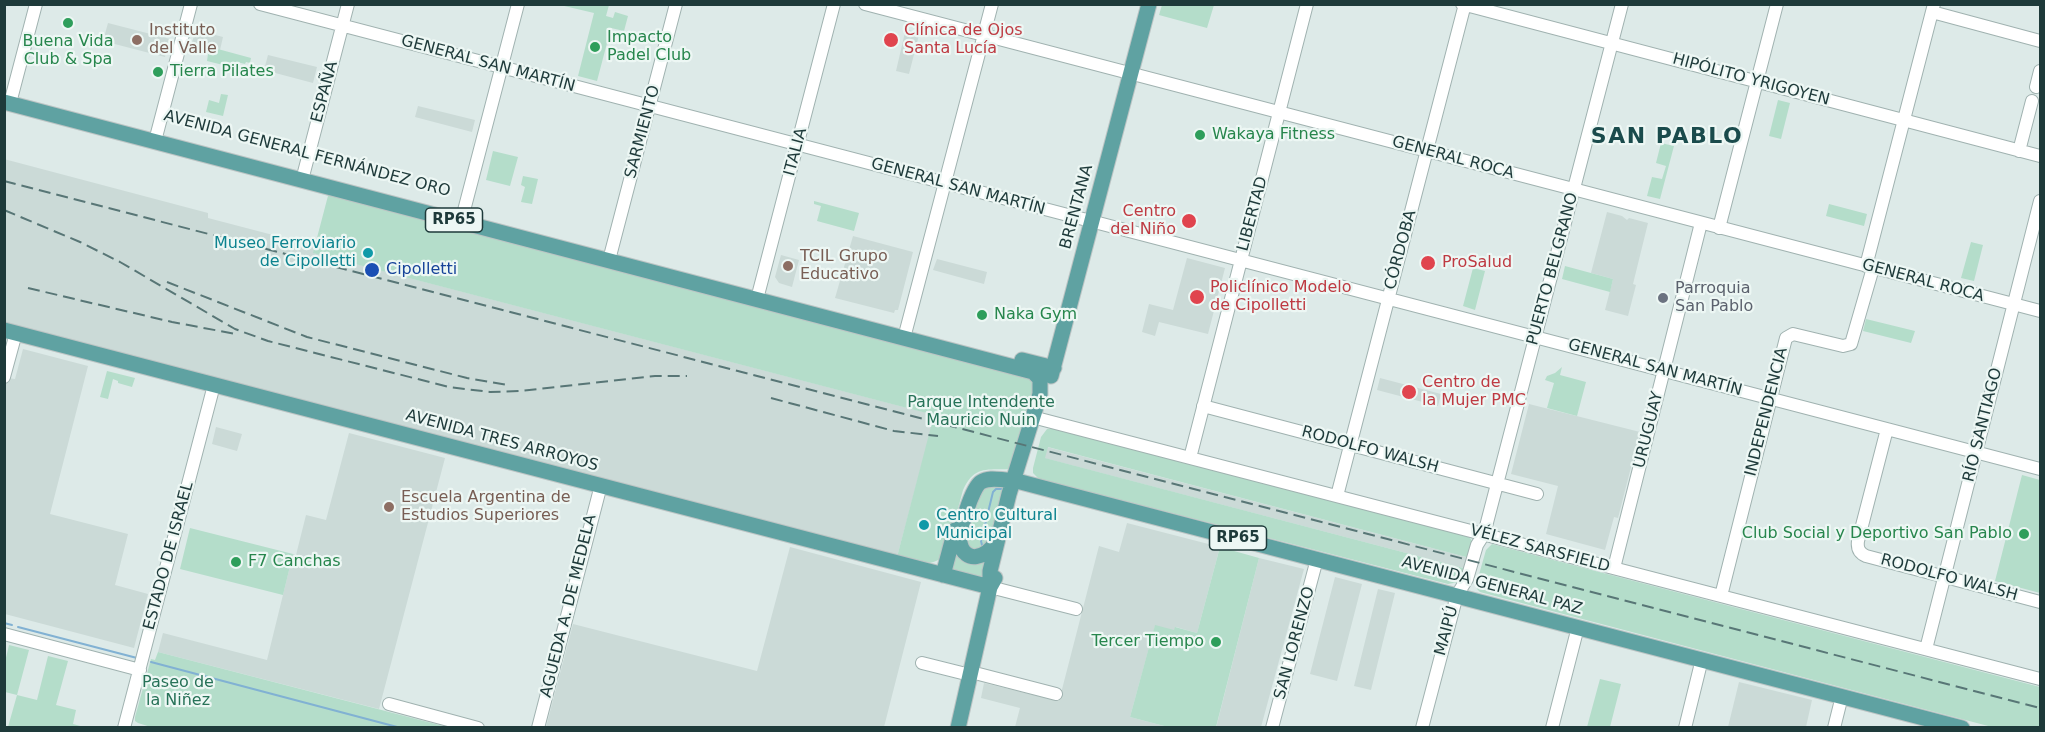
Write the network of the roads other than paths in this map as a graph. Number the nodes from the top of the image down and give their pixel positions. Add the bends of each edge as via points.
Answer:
1 (36, 4) edge
2 (190, 4) edge
3 (260, 4) edge
4 (348, 4) edge
5 (518, 4) edge
6 (676, 4) edge
7 (834, 4) edge
8 (865, 4) edge
9 (992, 4) edge
10 (1149, 4) edge
11 (1307, 4) edge
12 (1622, 4) edge
13 (1777, 4) edge
14 (1464, 5) edge
15 (1933, 8) edge
16 (342, 26) junction
17 (983, 35) junction
18 (2040, 41) edge
19 (1612, 44) junction
20 (502, 68) junction
21 (2040, 71) edge
22 (1131, 74) junction
23 (1757, 82) junction
24 (2036, 87) dead end
25 (8, 98) edge
26 (2032, 101) dead end
27 (650, 106) junction
28 (1279, 113) junction
29 (1904, 120) junction
30 (156, 137) junction
31 (798, 145) junction
32 (1427, 151) junction
33 (2019, 151) junction
34 (2040, 156) edge
35 (303, 176) junction
36 (945, 183) junction
37 (1574, 190) junction
38 (2040, 201) edge
39 (463, 218) junction
40 (1092, 222) junction
41 (1701, 223) junction
42 (1719, 228) junction
43 (610, 256) junction
44 (1241, 261) junction
45 (1869, 267) junction
46 (759, 295) junction
47 (1389, 299) junction
48 (2014, 304) junction
49 (2040, 311) edge
50 (10, 332) edge
51 (905, 334) junction
52 (1535, 337) junction
53 (1664, 370) junction
54 (1049, 373) junction
55 (4, 377) edge
56 (214, 385) junction
57 (1771, 398) junction
58 (1203, 406) junction
59 (1040, 419) junction
60 (1887, 429) junction
61 (1350, 445) junction
62 (1976, 452) junction
63 (1190, 458) junction
64 (2040, 469) edge
65 (1016, 481) junction
66 (1497, 483) junction
67 (601, 485) junction
68 (1537, 494) dead end
69 (1337, 496) junction
70 (1484, 534) junction
71 (998, 538) junction
72 (1317, 559) junction
73 (1614, 568) junction
74 (943, 575) junction
75 (1944, 576) junction
76 (990, 587) junction
77 (1721, 596) junction
78 (1463, 597) junction
79 (2040, 602) edge
80 (1076, 609) dead end
81 (1578, 627) junction
82 (4, 634) edge
83 (1926, 649) junction
84 (1702, 659) junction
85 (922, 663) dead end
86 (140, 670) junction
87 (970, 674) junction
88 (2040, 679) edge
89 (1056, 694) dead end
90 (1842, 696) junction
91 (389, 704) dead end
92 (127, 727) edge
93 (477, 728) edge
94 (538, 728) edge
95 (958, 728) edge
96 (1272, 728) edge
97 (1422, 728) edge
98 (1552, 728) edge
99 (1685, 728) edge
100 (1834, 728) edge
101 (1962, 728) edge

1 - 25 street
2 - 30 street
3 - 16 street, GENERAL SAN MARTÍN
4 - 16 street, ESPAÑA
5 - 20 street
6 - 27 street, SARMIENTO
7 - 31 street, ITALIA
8 - 17 street, GENERAL ROCA
9 - 17 street
10 - 22 main road, BRENTANA
11 - 28 street, LIBERTAD
12 - 19 street, PUERTO BELGRANO
13 - 23 street
14 - 19 street, HIPÓLITO YRIGOYEN
14 - 32 street, CÓRDOBA
15 - 18 street
15 - 29 street, INDEPENDENCIA
16 - 20 street, GENERAL SAN MARTÍN
16 - 35 street, ESPAÑA
17 - 22 street, GENERAL ROCA
17 - 36 street
19 - 23 street, HIPÓLITO YRIGOYEN
19 - 37 street, PUERTO BELGRANO
20 - 27 street, GENERAL SAN MARTÍN
20 - 39 street
21 - 24 street
22 - 28 street, GENERAL ROCA
22 - 40 main road, BRENTANA
23 - 29 street, HIPÓLITO YRIGOYEN
23 - 42 street
25 - 30 main road, AVENIDA GENERAL FERNÁNDEZ ORO / RP65
26 - 33 street
27 - 31 street, GENERAL SAN MARTÍN
27 - 43 street, SARMIENTO
28 - 32 street, GENERAL ROCA
28 - 44 street, LIBERTAD
29 - 33 street, HIPÓLITO YRIGOYEN
29 - 45 street, INDEPENDENCIA
30 - 35 main road, AVENIDA GENERAL FERNÁNDEZ ORO / RP65
31 - 36 street, GENERAL SAN MARTÍN
31 - 46 street, ITALIA
32 - 37 street, GENERAL ROCA
32 - 47 street, CÓRDOBA
33 - 34 street, HIPÓLITO YRIGOYEN
35 - 39 main road, AVENIDA GENERAL FERNÁNDEZ ORO / RP65
36 - 40 street, GENERAL SAN MARTÍN
36 - 51 street
37 - 41 street, GENERAL ROCA
37 - 52 street, PUERTO BELGRANO
38 - 48 street, RÍO SANTIAGO
39 - 43 main road, AVENIDA GENERAL FERNÁNDEZ ORO / RP65
40 - 44 street, GENERAL SAN MARTÍN
40 - 54 main road, BRENTANA
41 - 42 street, GENERAL ROCA
41 - 53 street, URUGUAY
42 - 45 street, GENERAL ROCA
43 - 46 main road, AVENIDA GENERAL FERNÁNDEZ ORO / RP65
44 - 47 street, GENERAL SAN MARTÍN
44 - 58 street, LIBERTAD
45 - 48 street, GENERAL ROCA
45 - 57 street, INDEPENDENCIA via 1852,343 1842,346 1789,334
46 - 51 main road, AVENIDA GENERAL FERNÁNDEZ ORO / RP65
47 - 52 street, GENERAL SAN MARTÍN
47 - 61 street, CÓRDOBA
48 - 49 street, GENERAL ROCA
48 - 62 street, RÍO SANTIAGO
50 - 55 street
50 - 56 main road, AVENIDA TRES ARROYOS
51 - 54 main road, AVENIDA GENERAL FERNÁNDEZ ORO / RP65
51 - 54 main road, AVENIDA GENERAL FERNÁNDEZ ORO / RP65 via 952,350 972,351
52 - 53 street, GENERAL SAN MARTÍN
52 - 66 street, PUERTO BELGRANO
53 - 57 street, GENERAL SAN MARTÍN
53 - 73 street, URUGUAY
54 - 59 main road, BRENTANA
54 - 65 main road
56 - 67 main road, AVENIDA TRES ARROYOS
56 - 86 street, ESTADO DE ISRAEL
57 - 60 street, GENERAL SAN MARTÍN
57 - 77 street, INDEPENDENCIA
58 - 61 street, RODOLFO WALSH
58 - 63 street, LIBERTAD
59 - 63 street, VÉLEZ SARSFIELD
59 - 65 main road, BRENTANA via 1032,451
60 - 62 street, GENERAL SAN MARTÍN
60 - 75 street, RODOLFO WALSH via 1858,541 1859,550 1866,556
61 - 66 street, RODOLFO WALSH
61 - 69 street, CÓRDOBA
62 - 64 street, GENERAL SAN MARTÍN
62 - 75 street, RÍO SANTIAGO
63 - 69 street, VÉLEZ SARSFIELD
65 - 71 main road
65 - 71 main road, RP65 via 989,479 977,485 960,540 964,552 976,557 989,552
65 - 72 main road, AVENIDA GENERAL PAZ / RP65
65 - 74 main road, AVENIDA GENERAL PAZ via 991,471 969,483
65 - 76 main road
66 - 68 street, RODOLFO WALSH
66 - 70 street, PUERTO BELGRANO
67 - 74 main road, AVENIDA TRES ARROYOS
67 - 94 street, AGUEDA A. DE MEDELA
69 - 70 street, VÉLEZ SARSFIELD
70 - 73 street, VÉLEZ SARSFIELD
70 - 78 street, MAIPÚ via 1477,545
71 - 76 main road
72 - 78 main road, AVENIDA GENERAL PAZ / RP65
72 - 96 street, SAN LORENZO
73 - 77 street, VÉLEZ SARSFIELD
74 - 76 main road, AVENIDA TRES ARROYOS
75 - 79 street, RODOLFO WALSH
75 - 83 street, RÍO SANTIAGO
76 - 80 street
76 - 87 main road
77 - 83 street, VÉLEZ SARSFIELD
78 - 81 main road, AVENIDA GENERAL PAZ / RP65
78 - 97 street, MAIPÚ
81 - 84 main road, AVENIDA GENERAL PAZ / RP65
81 - 98 street
82 - 86 street
83 - 88 street, VÉLEZ SARSFIELD
84 - 90 main road, AVENIDA GENERAL PAZ / RP65
84 - 99 street
85 - 87 street
86 - 92 street, ESTADO DE ISRAEL
87 - 89 street
87 - 95 main road
90 - 100 street
90 - 101 main road, AVENIDA GENERAL PAZ / RP65
91 - 93 street

